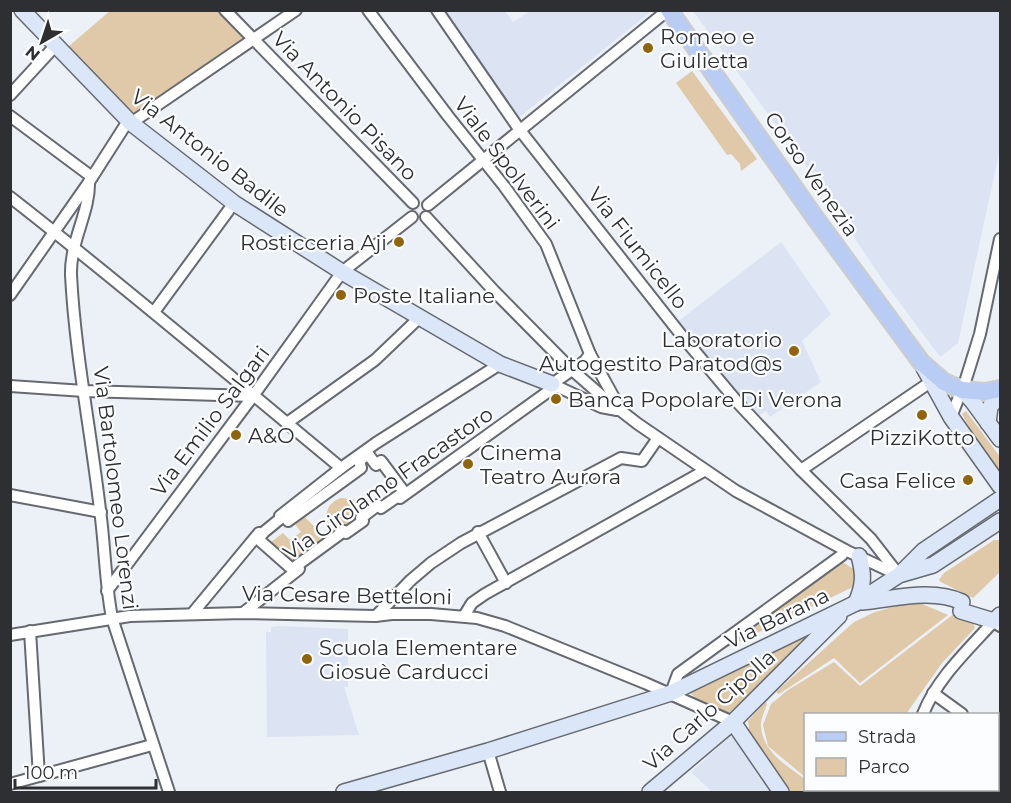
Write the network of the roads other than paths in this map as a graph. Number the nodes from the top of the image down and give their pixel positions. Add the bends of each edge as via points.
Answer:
1 (22, 10) edge
2 (225, 10) edge
3 (296, 10) edge
4 (368, 10) edge
5 (437, 10) edge
6 (668, 10) edge
7 (254, 41) junction
8 (56, 45) junction
9 (10, 95) edge
10 (10, 116) edge
11 (130, 122) junction
12 (519, 129) junction
13 (483, 160) junction
14 (91, 179) junction
15 (10, 197) edge
16 (412, 203) junction
17 (234, 204) junction
18 (428, 205) junction
19 (412, 217) junction
20 (426, 217) junction
21 (54, 231) junction
22 (1000, 239) edge
23 (74, 247) junction
24 (342, 272) junction
25 (10, 296) edge
26 (154, 312) junction
27 (419, 318) junction
28 (590, 354) junction
29 (921, 362) junction
30 (500, 364) junction
31 (571, 369) junction
32 (932, 381) junction
33 (554, 385) junction
34 (10, 386) edge
35 (1000, 389) edge
36 (962, 390) junction
37 (84, 391) junction
38 (1000, 394) edge
39 (253, 396) junction
40 (621, 411) junction
41 (951, 417) junction
42 (287, 423) junction
43 (988, 423) junction
44 (658, 438) junction
45 (1000, 440) edge
46 (341, 468) junction
47 (801, 470) junction
48 (704, 471) junction
49 (1000, 486) edge
50 (10, 495) edge
51 (1000, 499) edge
52 (378, 506) joint
53 (100, 512) junction
54 (1000, 521) edge
55 (478, 532) junction
56 (852, 553) junction
57 (899, 575) junction
58 (506, 583) junction
59 (107, 591) junction
60 (937, 595) junction
61 (852, 605) junction
62 (243, 613) junction
63 (192, 614) junction
64 (375, 616) junction
65 (464, 616) junction
66 (112, 618) junction
67 (995, 619) edge
68 (30, 631) junction
69 (10, 635) edge
70 (671, 693) junction
71 (933, 693) junction
72 (921, 713) edge
73 (961, 713) edge
74 (733, 722) junction
75 (152, 745) junction
76 (488, 752) junction
77 (39, 776) junction
78 (10, 784) edge
79 (169, 792) edge
80 (344, 792) edge
81 (500, 792) edge
82 (650, 792) edge
83 (781, 792) edge

1 - 8 main road, Via Antonio Badile
2 - 7 street, Via Antonio Pisano
3 - 7 street
4 - 13 street, Viale Spolverini
5 - 12 street, Via Fiumicello
6 - 12 street
6 - 29 main road, Corso Venezia
7 - 11 street
7 - 16 street, Via Antonio Pisano
8 - 9 street
8 - 11 main road, Via Antonio Badile
10 - 14 street
11 - 14 street
11 - 17 main road, Via Antonio Badile
12 - 13 street
12 - 47 street, Via Fiumicello via 682,336
13 - 18 street
13 - 28 street, Viale Spolverini via 546,244
14 - 21 street
14 - 23 street, Via Bartolomeo Lorenzi
15 - 21 street
16 - 18 street via 421,201
16 - 19 street
17 - 24 main road, Via Antonio Badile
17 - 26 street
18 - 20 street
19 - 20 street
19 - 24 street, Via Emilio Salgari
20 - 31 street
21 - 23 street
21 - 25 street
22 - 36 street via 980,334
23 - 26 street
23 - 37 street, Via Bartolomeo Lorenzi via 71,273
24 - 27 main road, Via Antonio Badile
24 - 39 street, Via Emilio Salgari
26 - 39 street
27 - 30 main road, Via Antonio Badile
27 - 42 street via 375,360
28 - 31 street, Via Girolamo Fracastoro
28 - 40 street, Viale Spolverini
29 - 32 main road, Corso Venezia
29 - 36 main road, Corso Venezia via 944,382
30 - 33 main road, Via Antonio Badile
30 - 46 street
31 - 33 street, Via Girolamo Fracastoro
31 - 40 street
32 - 36 street
32 - 41 main road, Corso Venezia
32 - 47 street
33 - 40 street
33 - 62 street, Via Girolamo Fracastoro
34 - 37 street
35 - 36 main road
36 - 41 street
36 - 43 main road, Corso Venezia
37 - 39 street
37 - 53 street, Via Bartolomeo Lorenzi
38 - 43 main road via 990,407
39 - 42 street
39 - 59 street, Via Emilio Salgari
40 - 44 street
41 - 49 main road, Corso Venezia
42 - 46 street
43 - 45 main road, Corso Venezia
44 - 48 street
44 - 55 street via 642,461 621,459
46 - 63 street via 262,530
47 - 57 street, Via Fiumicello via 871,539
48 - 56 street
48 - 58 street
50 - 53 street
51 - 57 main road, Via Barana via 923,551
52 - 52 street via 361,518 363,521 292,569 258,539 286,514 288,521 361,468 359,461 368,454 376,465 381,461 404,492 381,508
53 - 59 street, Via Bartolomeo Lorenzi
54 - 57 main road, Via Barana via 933,565
55 - 58 street
55 - 64 street via 431,563
56 - 57 street
56 - 61 main road via 865,574
56 - 70 street, Via Barana via 842,555 678,674
57 - 60 main road
57 - 61 main road, Via Barana
58 - 65 street via 472,603
59 - 66 street, Via Bartolomeo Lorenzi
60 - 61 main road
60 - 67 main road
61 - 70 main road, Via Barana
61 - 74 main road, Via Carlo Cipolla
62 - 63 street, Via Cesare Betteloni
62 - 64 street, Via Cesare Betteloni
63 - 66 street, Via Cesare Betteloni
64 - 65 street, Via Cesare Betteloni
65 - 70 street, Via Cesare Betteloni via 505,626
66 - 68 street, Via Cesare Betteloni
66 - 75 street, Via Bartolomeo Lorenzi
67 - 71 street
68 - 69 street, Via Cesare Betteloni
68 - 77 street
70 - 74 street
70 - 76 main road
71 - 72 street
71 - 73 street
74 - 82 main road, Via Carlo Cipolla
74 - 83 main road
75 - 77 street
75 - 79 street, Via Bartolomeo Lorenzi
76 - 80 main road
76 - 81 street
77 - 78 street

